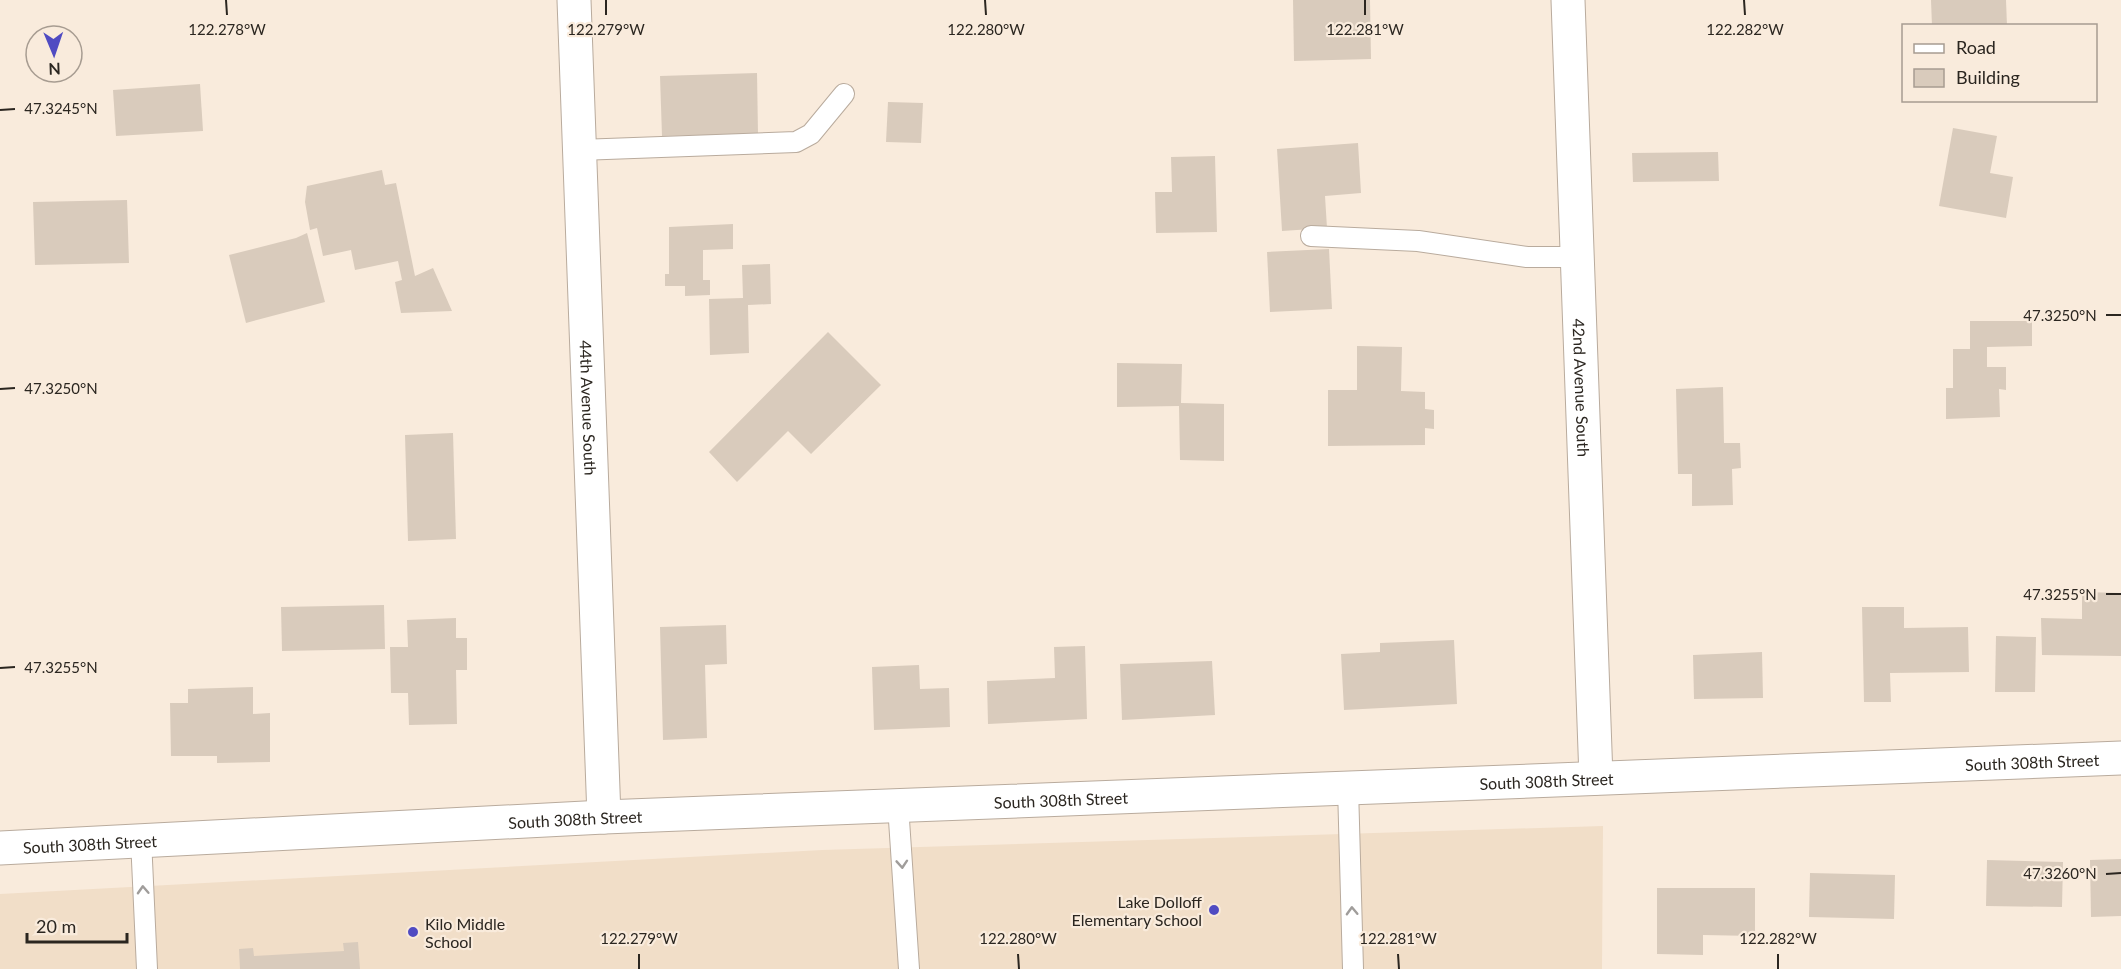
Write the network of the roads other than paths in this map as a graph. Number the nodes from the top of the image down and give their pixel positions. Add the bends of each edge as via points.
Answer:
1 (574, 0) edge
2 (1568, 0) edge
3 (844, 94) dead end
4 (579, 150) junction
5 (1311, 236) dead end
6 (1577, 257) junction
7 (2121, 758) edge
8 (1596, 777) junction
9 (1348, 787) junction
10 (898, 805) junction
11 (604, 817) junction
12 (141, 840) junction
13 (0, 848) edge
14 (147, 969) edge
15 (909, 969) edge
16 (1353, 969) edge

1 - 4 street, 44th Avenue South
2 - 6 street, 42nd Avenue South
3 - 4 lane via 812,134 796,142
4 - 11 street, 44th Avenue South
5 - 6 lane via 1418,241 1527,257
6 - 8 street, 42nd Avenue South
7 - 8 street, South 308th Street
8 - 9 street, South 308th Street
9 - 10 street, South 308th Street
16 -> 9 lane
10 - 11 street, South 308th Street
10 -> 15 lane
11 - 12 street, South 308th Street
12 - 13 street, South 308th Street
14 -> 12 lane

